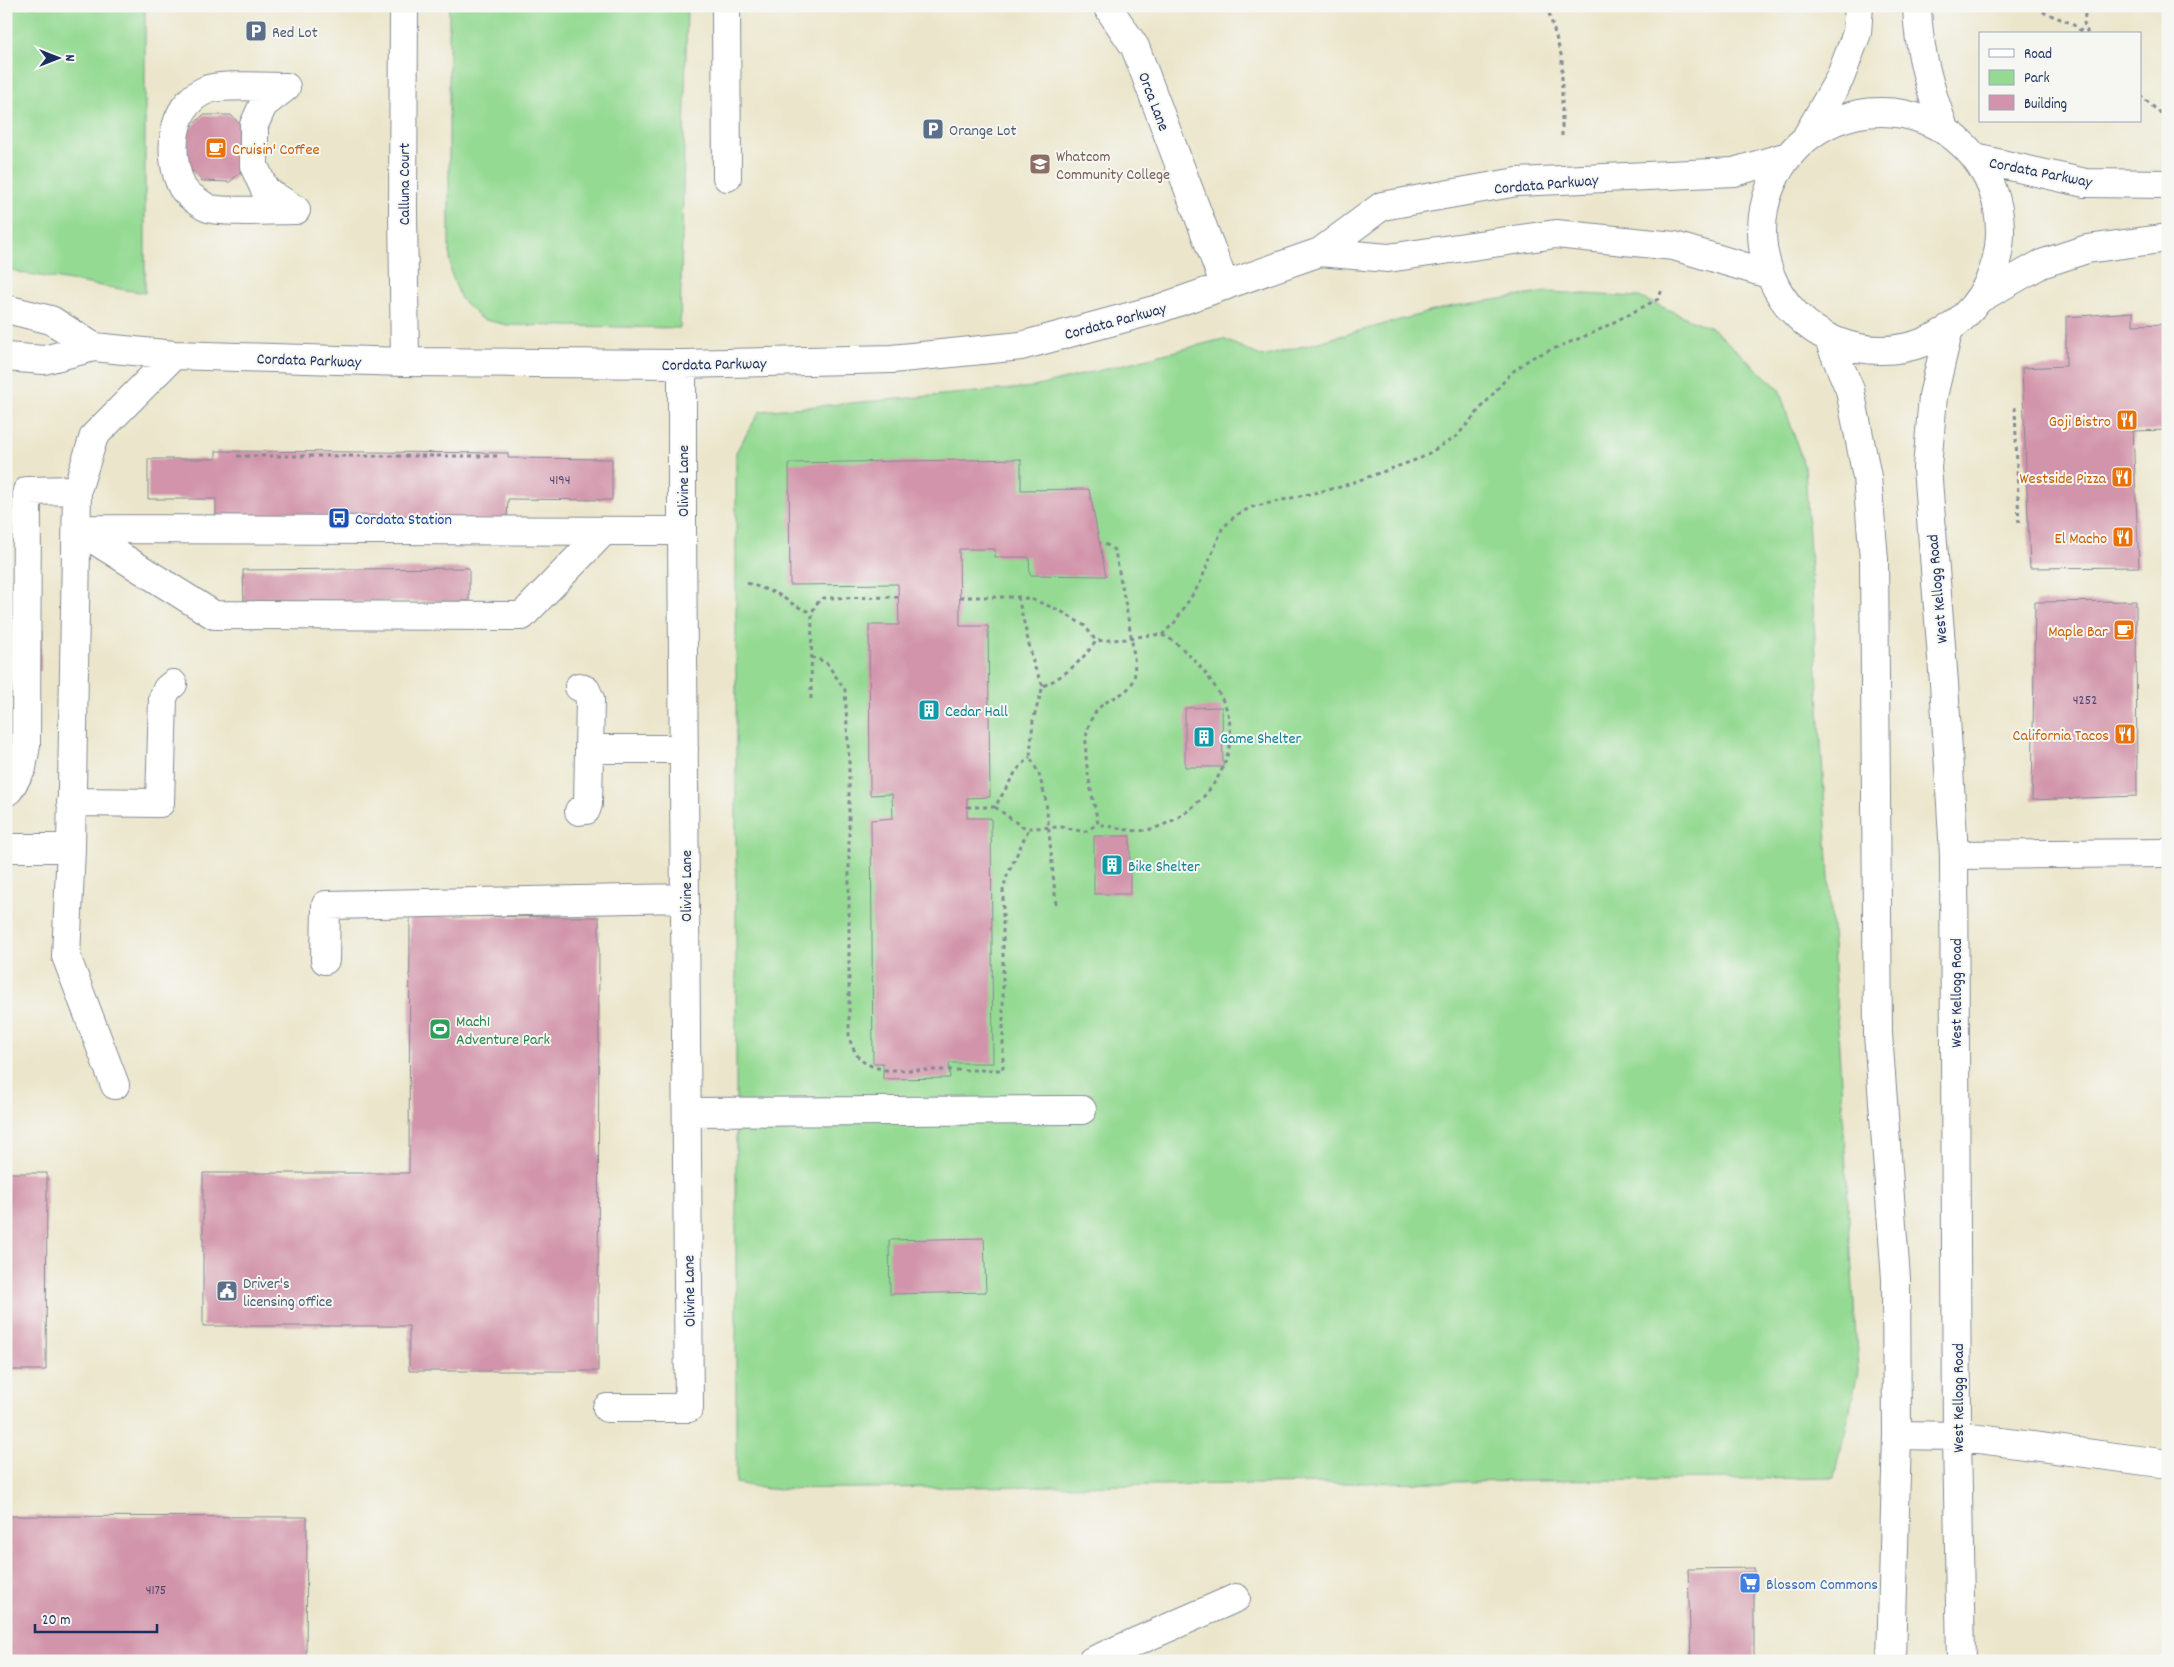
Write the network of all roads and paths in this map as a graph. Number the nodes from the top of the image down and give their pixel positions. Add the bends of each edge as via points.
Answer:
1 (404, 6) edge
2 (726, 6) edge
3 (1107, 6) edge
4 (1547, 6) edge
5 (1859, 6) edge
6 (1917, 6) edge
7 (2037, 6) edge
8 (2086, 6) edge
9 (2083, 32) edge
10 (2086, 32) edge
11 (286, 87) joint
12 (2142, 97) edge
13 (2168, 120) edge
14 (1945, 131) junction
15 (1562, 136) dead end
16 (1797, 146) junction
17 (1975, 158) junction
18 (727, 177) dead end
19 (2168, 184) edge
20 (2168, 238) edge
21 (1320, 252) junction
22 (1770, 274) junction
23 (1225, 286) junction
24 (1662, 290) dead end
25 (1979, 299) junction
26 (6, 310) edge
27 (1949, 328) junction
28 (1828, 338) junction
29 (94, 347) junction
30 (174, 354) junction
31 (6, 357) edge
32 (405, 362) junction
33 (682, 364) junction
34 (2015, 407) dead end
35 (237, 456) dead end
36 (501, 456) dead end
37 (77, 490) junction
38 (2019, 527) dead end
39 (77, 529) junction
40 (604, 531) junction
41 (682, 532) junction
42 (1100, 543) dead end
43 (746, 583) dead end
44 (898, 597) dead end
45 (960, 597) dead end
46 (1018, 597) junction
47 (812, 613) junction
48 (1162, 635) junction
49 (1130, 638) junction
50 (1096, 641) junction
51 (811, 657) junction
52 (173, 684) dead end
53 (1043, 686) junction
54 (579, 687) dead end
55 (811, 699) dead end
56 (590, 748) junction
57 (684, 749) junction
58 (1030, 757) junction
59 (6, 792) edge
60 (71, 802) junction
61 (967, 807) dead end
62 (995, 807) junction
63 (579, 811) dead end
64 (1098, 824) junction
65 (1029, 828) junction
66 (1048, 828) junction
67 (6, 848) edge
68 (70, 848) junction
69 (2168, 853) edge
70 (1954, 855) junction
71 (685, 898) junction
72 (1056, 904) dead end
73 (325, 960) dead end
74 (115, 1085) dead end
75 (1082, 1110) dead end
76 (687, 1112) junction
77 (607, 1408) dead end
78 (1897, 1435) junction
79 (1957, 1436) junction
80 (2168, 1464) edge
81 (1236, 1598) dead end
82 (1092, 1661) edge
83 (1891, 1661) edge
84 (1961, 1661) edge

1 - 32 street, Calluna Court
2 - 18 street
3 - 23 street, Orca Lane via 1135,48
4 - 15 path via 1562,58
5 - 16 street via 1857,33 1840,78
6 - 14 street via 1919,43
7 - 9 path
8 - 10 path
11 - 11 street via 206,89 186,104 173,132 175,165 182,189 209,208 296,210 265,190 254,166 254,125 263,105
12 - 13 path
14 - 16 street via 1919,118 1889,112 1860,113 1832,122
14 - 17 street
16 - 21 street, Cordata Parkway via 1734,172 1517,182 1382,206
16 - 22 street via 1772,182 1763,213 1762,244
17 - 19 street, Cordata Parkway via 2085,182
17 - 25 street via 1993,191 2000,228 1995,265
20 - 25 street via 2087,249 2041,264
21 - 22 street, Cordata Parkway via 1388,258 1556,234 1674,246
21 - 23 street, Cordata Parkway
22 - 28 street via 1793,312
23 - 33 street, Cordata Parkway via 1158,309 1020,346 892,359
24 - 48 path via 1658,299 1595,332 1531,358 1511,374 1457,436 1421,458 1340,487 1252,507 1236,515 1222,529 1200,583 1175,622
25 - 27 street
26 - 29 street, Cordata Parkway via 52,320
27 - 28 street via 1921,343 1890,350 1859,348
27 - 70 street, West Kellogg Road via 1933,396 1927,468
28 - 78 street via 1850,390 1867,477 1874,559 1878,1034 1896,1279
29 - 30 street, Cordata Parkway
29 - 31 street, Cordata Parkway via 44,360
30 - 32 street, Cordata Parkway
30 - 37 street via 94,436
32 - 33 street, Cordata Parkway
33 - 41 street, Olivine Lane
34 - 38 path
35 - 36 path
37 - 39 street
37 - 59 street via 27,490 26,745 22,768
39 - 40 street
39 - 40 street via 214,615 423,616 522,616
39 - 60 street
40 - 41 street
41 - 57 street, Olivine Lane
42 - 49 path via 1114,551
43 - 47 path via 776,593
44 - 47 path via 824,598
45 - 46 path
46 - 50 path via 1059,610 1085,626
46 - 53 path via 1034,666
47 - 51 path
48 - 49 path
48 - 64 path via 1180,646 1215,687 1228,713 1231,737 1226,762 1211,788 1195,806 1167,823 1150,830
49 - 50 path
49 - 64 path via 1134,678 1128,689 1100,706 1093,715 1085,744
50 - 53 path via 1073,668
51 - 55 path
51 - 65 path via 826,662 845,690 849,761 850,1038 856,1055 866,1066 885,1070 1004,1070 1004,891 1006,878
52 - 60 street via 162,698 160,802
53 - 58 path via 1034,720
54 - 56 street via 586,690 590,698
56 - 57 street
56 - 63 street via 588,804 586,810
57 - 71 street, Olivine Lane
58 - 62 path via 1016,771
58 - 66 path via 1039,774 1046,801
60 - 68 street
61 - 62 path
62 - 65 path via 1021,826
64 - 66 path via 1084,832 1064,827
65 - 66 path
66 - 72 path
67 - 68 street
68 - 74 street via 66,956
69 - 70 street
70 - 79 street, West Kellogg Road
71 - 73 street via 326,905
71 - 76 street, Olivine Lane
75 - 76 street
76 - 77 street, Olivine Lane via 689,1408
78 - 79 street
78 - 83 street
79 - 80 street
79 - 84 street, West Kellogg Road
81 - 82 street

